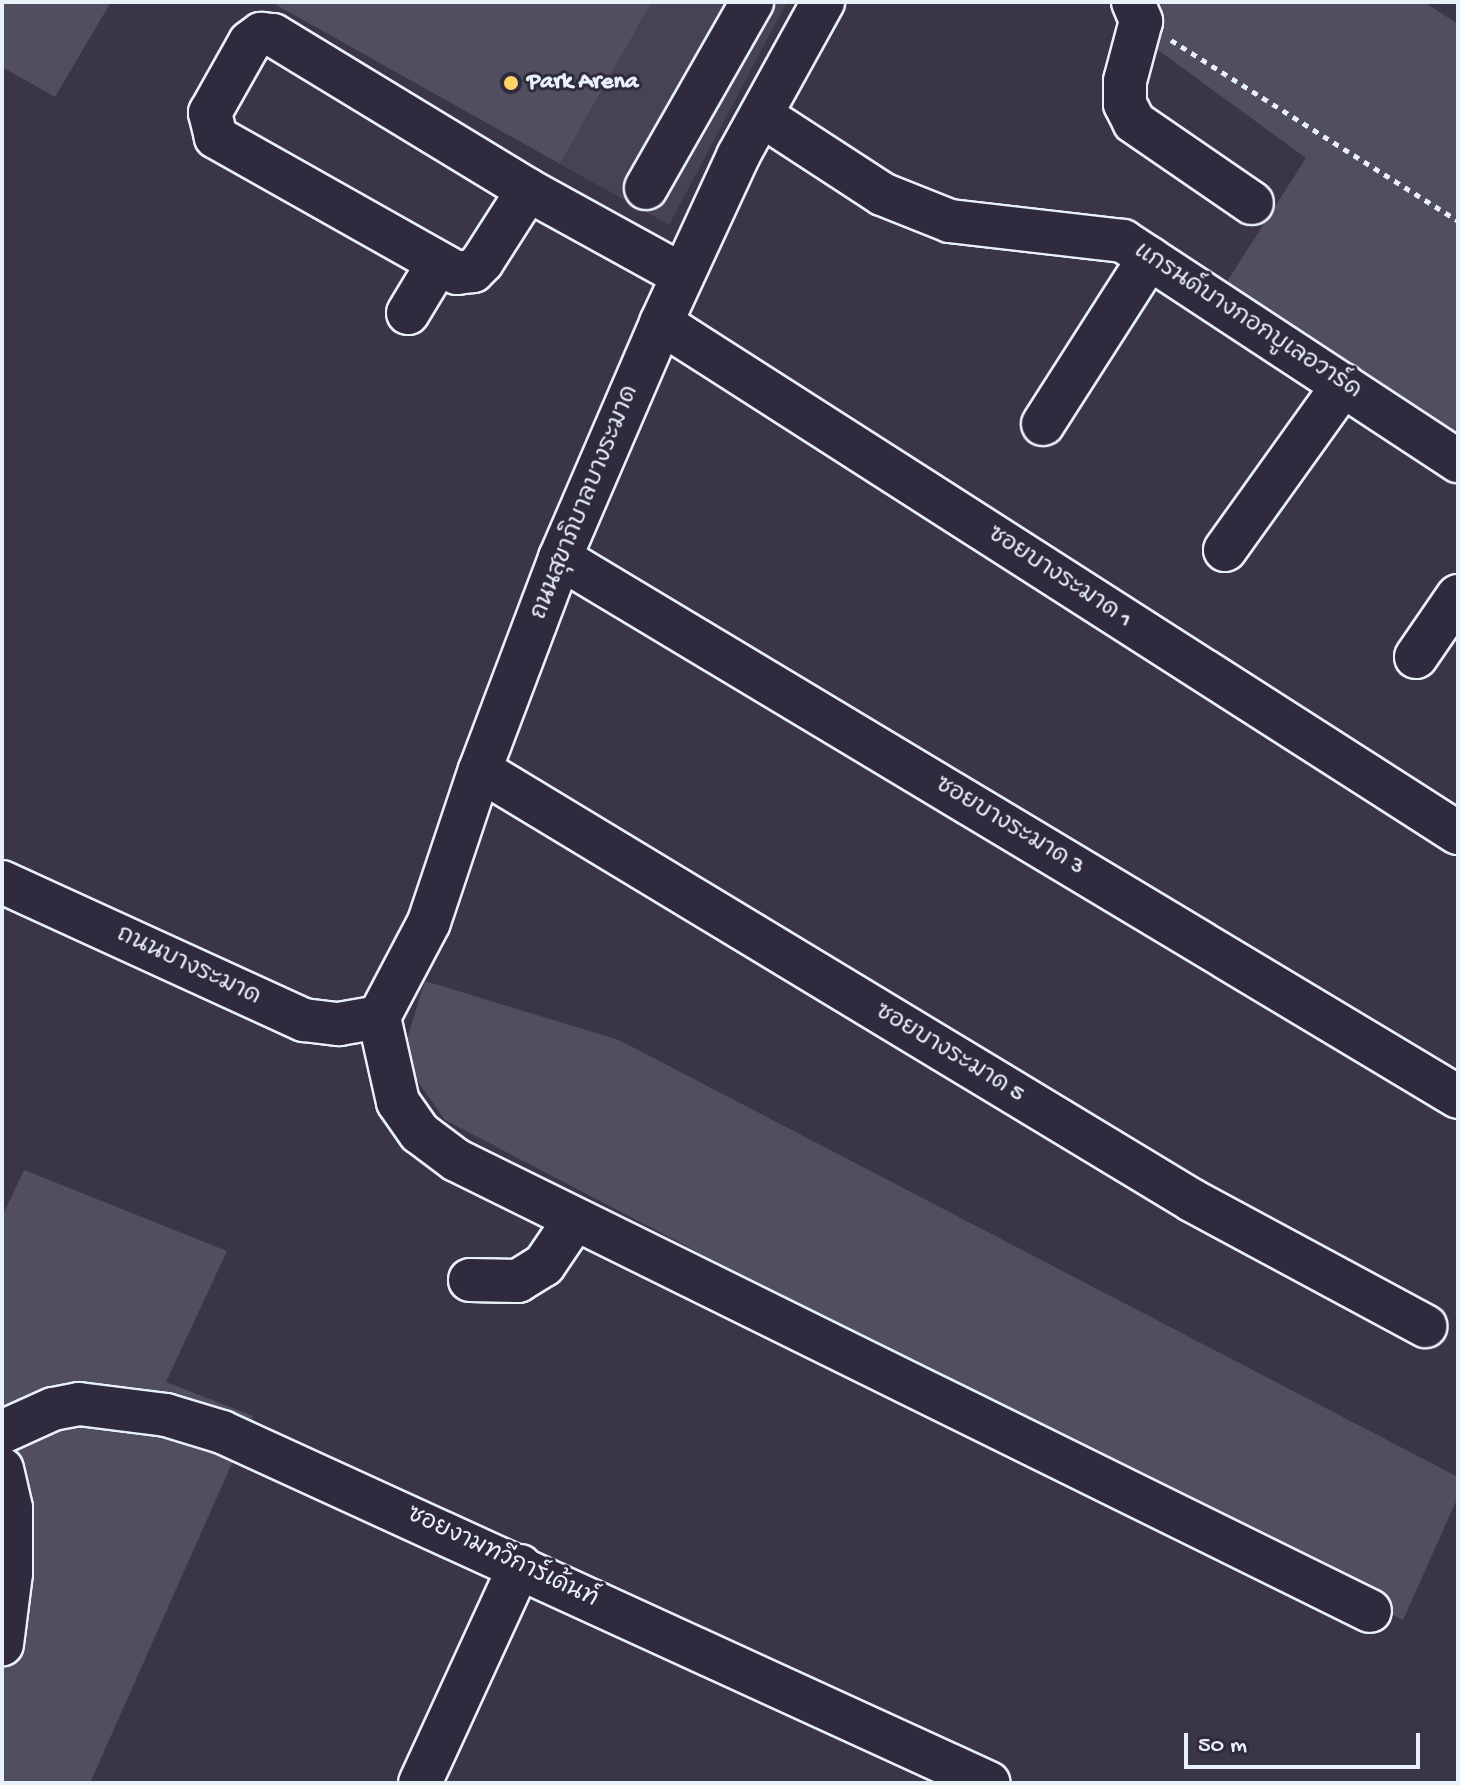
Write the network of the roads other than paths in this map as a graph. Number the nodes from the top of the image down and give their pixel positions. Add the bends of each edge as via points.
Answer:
1 (752, 2) edge
2 (823, 2) edge
3 (1137, 12) edge
4 (761, 115) junction
5 (646, 188) dead end
6 (528, 190) junction
7 (1252, 203) dead end
8 (1149, 258) junction
9 (437, 265) junction
10 (682, 275) junction
11 (408, 313) dead end
12 (661, 323) junction
13 (1343, 385) junction
14 (1043, 424) dead end
15 (1458, 461) edge
16 (1225, 550) dead end
17 (560, 558) junction
18 (1458, 596) edge
19 (1416, 657) dead end
20 (480, 770) junction
21 (1458, 833) edge
22 (2, 882) edge
23 (379, 1017) junction
24 (1458, 1097) edge
25 (575, 1219) junction
26 (470, 1280) dead end
27 (1425, 1326) dead end
28 (2, 1432) edge
29 (2, 1469) edge
30 (520, 1566) junction
31 (1370, 1611) dead end
32 (2, 1644) edge
33 (942, 1773) edge
34 (420, 1783) edge
35 (989, 1783) edge

1 - 5 street
2 - 4 street, ถนนสุขาภิบาลบางระมาด
3 - 7 street via 1125,81 1125,104 1134,122
4 - 8 street, แกรนด์บางกอกบูเลอวาร์ด via 882,194 950,221 1123,241
4 - 10 street, ถนนสุขาภิบาลบางระมาด
6 - 9 street via 473,271 457,273
6 - 9 street via 273,35 261,34 250,42 210,113 216,137
6 - 10 street
8 - 13 street, แกรนด์บางกอกบูเลอวาร์ด
8 - 14 street
9 - 11 street
10 - 12 street, ถนนสุขาภิบาลบางระมาด
12 - 17 street, ถนนสุขาภิบาลบางระมาด
12 - 21 street, ซอยบางระมาด 1
13 - 15 street, แกรนด์บางกอกบูเลอวาร์ด
13 - 16 street
17 - 20 street, ถนนสุขาภิบาลบางระมาด
17 - 24 street, ซอยบางระมาด 3
18 - 19 street
20 - 23 street, ถนนสุขาภิบาลบางระมาด via 429,922
20 - 27 street, ซอยบางระมาด 5 via 1193,1201
22 - 23 street, ถนนบางระมาด via 304,1020 339,1024
23 - 25 street via 398,1102 420,1133 456,1160
25 - 26 street via 544,1265 518,1281
25 - 31 street
28 - 30 street, ซอยงามทวีการ์เด้นท์ via 53,1409 79,1404 166,1415 263,1447
29 - 32 street via 11,1508 11,1573
30 - 33 street, ซอยงามทวีการ์เด้นท์
30 - 34 street
33 - 35 street, ซอยงามทวีการ์เด้นท์

